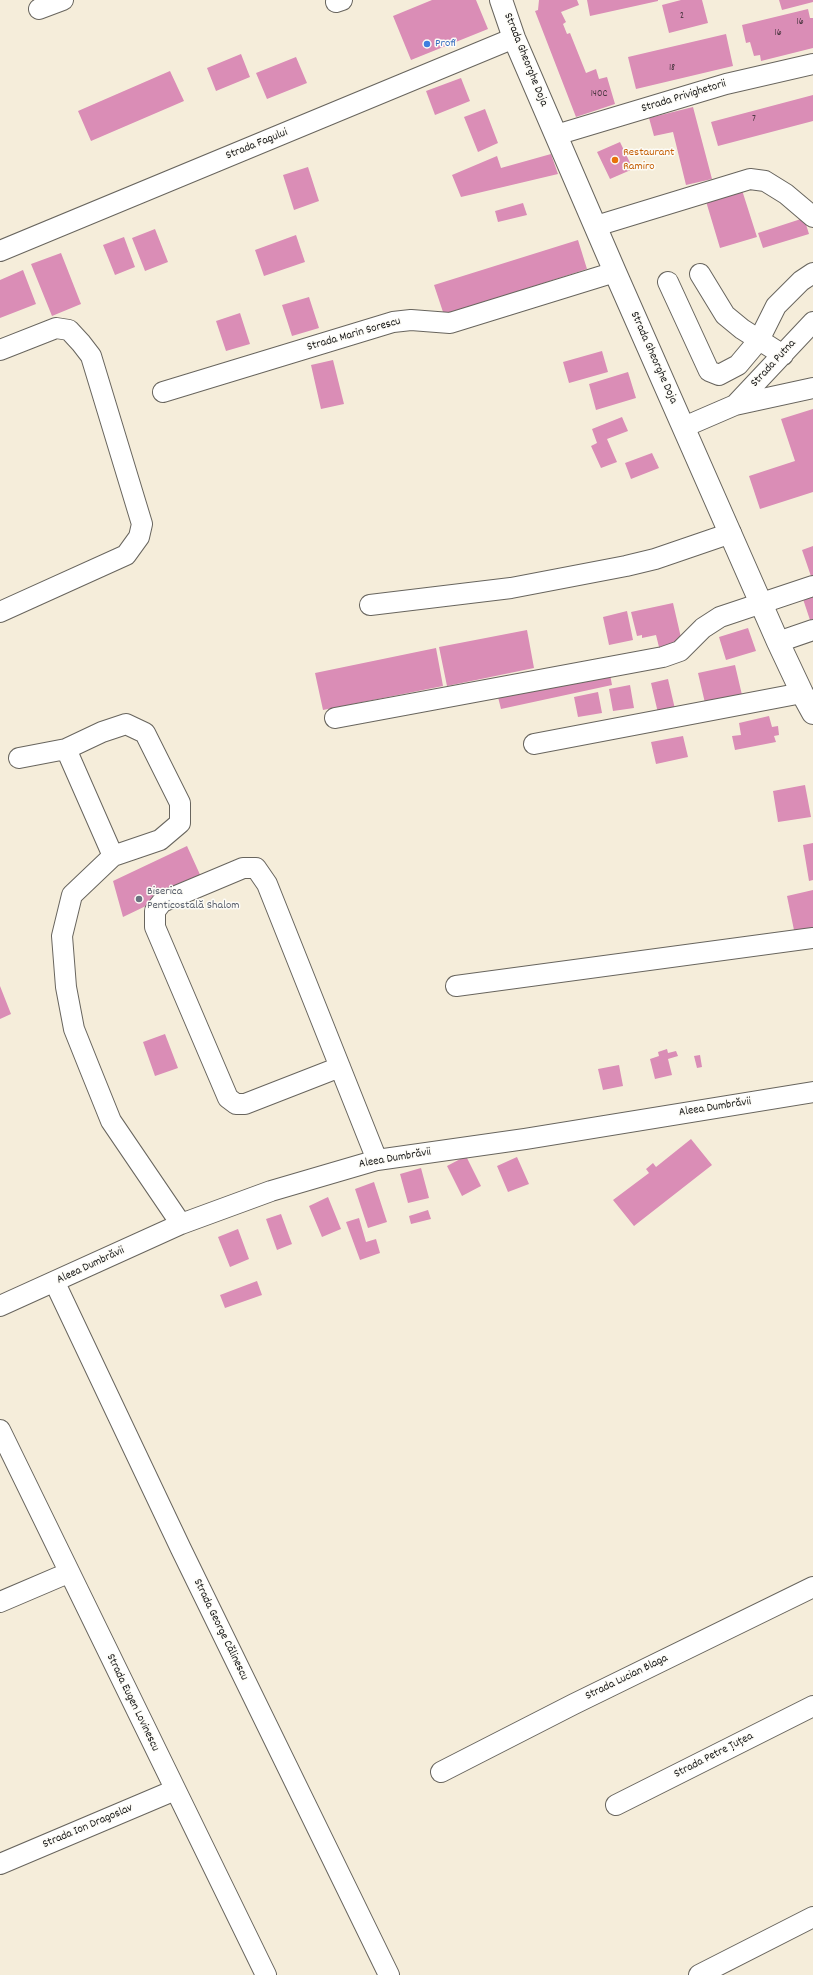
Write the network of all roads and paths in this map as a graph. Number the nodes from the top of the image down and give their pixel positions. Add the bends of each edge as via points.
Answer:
1 (63, 0) edge
2 (501, 0) edge
3 (39, 9) dead end
4 (514, 38) junction
5 (813, 64) edge
6 (556, 135) junction
7 (813, 217) edge
8 (596, 226) junction
9 (0, 251) edge
10 (615, 272) junction
11 (813, 273) edge
12 (700, 274) dead end
13 (668, 282) dead end
14 (813, 322) edge
15 (759, 340) junction
16 (0, 350) edge
17 (783, 355) junction
18 (813, 388) edge
19 (163, 392) dead end
20 (735, 405) junction
21 (684, 427) junction
22 (731, 533) junction
23 (813, 586) edge
24 (762, 602) junction
25 (370, 605) dead end
26 (0, 612) edge
27 (813, 630) edge
28 (778, 642) junction
29 (802, 693) junction
30 (813, 713) edge
31 (334, 718) dead end
32 (534, 744) dead end
33 (66, 749) junction
34 (19, 758) dead end
35 (114, 856) junction
36 (813, 938) edge
37 (456, 986) dead end
38 (340, 1067) junction
39 (813, 1092) edge
40 (377, 1160) junction
41 (181, 1224) junction
42 (55, 1282) junction
43 (0, 1306) edge
44 (0, 1430) edge
45 (68, 1573) junction
46 (813, 1587) edge
47 (0, 1602) edge
48 (813, 1706) edge
49 (441, 1772) dead end
50 (175, 1790) junction
51 (616, 1805) dead end
52 (0, 1864) edge
53 (813, 1917) edge
54 (266, 1975) edge
55 (389, 1975) edge
56 (699, 1975) edge

1 - 3 street
2 - 4 main road, Strada Gheorghe Doja
4 - 6 main road, Strada Gheorghe Doja
4 - 9 street, Strada Fagului
5 - 6 street, Strada Privighetorii via 726,84
6 - 8 main road, Strada Gheorghe Doja
7 - 8 street via 786,194 765,181 750,179
8 - 10 main road, Strada Gheorghe Doja
10 - 19 street, Strada Marin Sorescu via 450,323 410,320 393,322
10 - 21 main road, Strada Gheorghe Doja
11 - 15 street via 801,281 776,306
12 - 15 street via 725,315
13 - 15 street via 709,371 720,375 730,371
14 - 17 street, Strada Putna
15 - 17 street
16 - 26 street via 56,328 69,330 81,343 91,356 142,524 139,537 126,555
17 - 20 street, Strada Putna
18 - 20 street, Strada Putna
20 - 21 street, Strada Putna
21 - 22 main road, Strada Gheorghe Doja
22 - 24 main road, Strada Gheorghe Doja
22 - 25 street via 656,559 626,566 511,588
23 - 24 street
24 - 28 main road, Strada Gheorghe Doja
24 - 31 street via 720,617 703,628 680,651 663,657
27 - 28 street
28 - 29 main road, Strada Gheorghe Doja
29 - 30 main road, Strada Gheorghe Doja
29 - 32 street
33 - 34 street
33 - 35 street
33 - 35 street via 126,724 145,733 180,803 180,823 160,840
35 - 41 street via 72,895 62,936 66,987 74,1029 111,1121
36 - 37 street
38 - 38 street via 267,884 256,868 243,868 162,902 155,911 155,927 228,1098 236,1104 245,1104
38 - 40 street
39 - 40 street, Aleea Dumbrăvii via 525,1139
40 - 41 street, Aleea Dumbrăvii via 270,1191
41 - 42 street, Aleea Dumbrăvii
42 - 43 street, Aleea Dumbrăvii
42 - 55 street, Strada George Călinescu
44 - 45 street, Strada Eugen Lovinescu
45 - 47 street
45 - 50 street, Strada Eugen Lovinescu
46 - 49 street, Strada Lucian Blaga
48 - 51 street, Strada Petre Țuțea
50 - 52 street, Strada Ion Dragoslav
50 - 54 street, Strada Eugen Lovinescu
53 - 56 street

